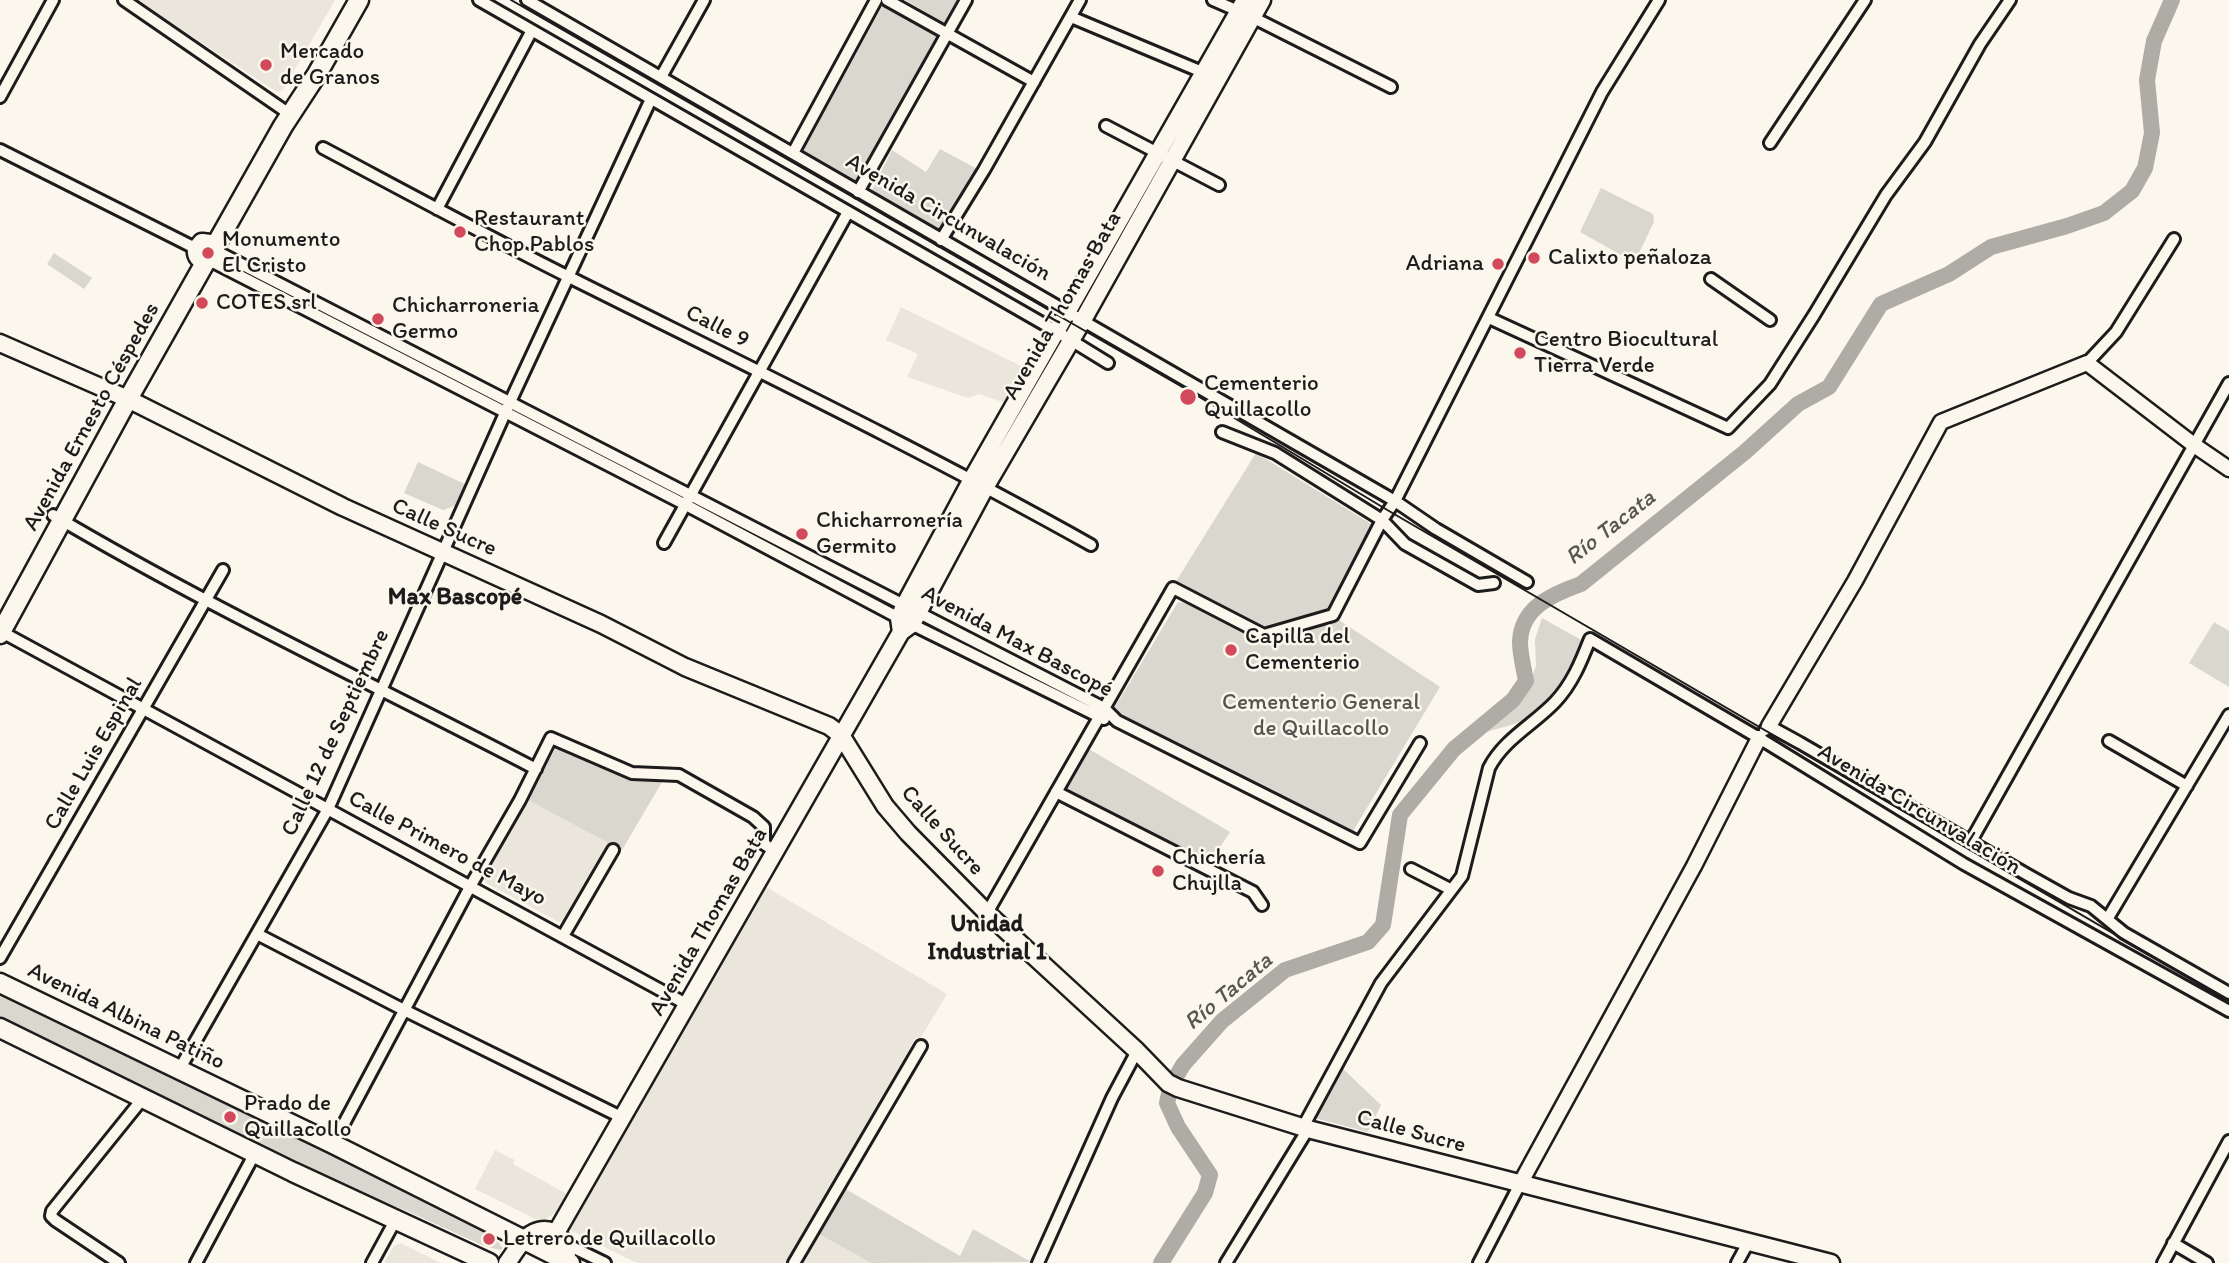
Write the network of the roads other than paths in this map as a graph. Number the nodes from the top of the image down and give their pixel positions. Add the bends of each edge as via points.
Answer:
1 (53, 0) edge
2 (124, 0) edge
3 (346, 0) edge
4 (359, 0) edge
5 (479, 0) edge
6 (527, 0) edge
7 (704, 0) edge
8 (876, 0) edge
9 (887, 0) edge
10 (966, 0) edge
11 (1080, 0) edge
12 (1213, 0) edge
13 (1262, 0) edge
14 (1659, 0) edge
15 (1865, 0) edge
16 (2010, 0) edge
17 (1245, 9) edge
18 (1071, 17) junction
19 (531, 32) junction
20 (948, 33) junction
21 (1212, 76) junction
22 (661, 77) junction
23 (1034, 82) junction
24 (1391, 88) dead end
25 (0, 97) edge
26 (651, 99) junction
27 (286, 112) junction
28 (1106, 126) dead end
29 (1770, 143) dead end
30 (323, 148) dead end
31 (0, 150) edge
32 (793, 153) junction
33 (1165, 158) junction
34 (0, 159) edge
35 (19, 160) junction
36 (1219, 186) dead end
37 (858, 192) junction
38 (437, 209) junction
39 (848, 212) junction
40 (2174, 239) dead end
41 (941, 240) junction
42 (206, 252) junction
43 (568, 277) junction
44 (1711, 279) dead end
45 (1068, 311) junction
46 (1489, 317) junction
47 (1083, 320) junction
48 (1770, 320) dead end
49 (1056, 331) junction
50 (1071, 340) junction
51 (0, 343) edge
52 (1108, 363) dead end
53 (2087, 363) junction
54 (759, 373) junction
55 (2229, 383) edge
56 (123, 397) junction
57 (510, 402) junction
58 (505, 413) junction
59 (1222, 432) dead end
60 (2194, 445) junction
61 (2229, 469) edge
62 (979, 483) junction
63 (689, 500) junction
64 (1395, 501) junction
65 (58, 518) junction
66 (1382, 520) junction
67 (664, 543) dead end
68 (1091, 545) dead end
69 (443, 552) junction
70 (223, 570) dead end
71 (1527, 582) dead end
72 (1494, 583) dead end
73 (205, 601) junction
74 (0, 610) edge
75 (907, 619) junction
76 (0, 633) edge
77 (382, 689) junction
78 (143, 710) junction
79 (1101, 713) junction
80 (2229, 715) edge
81 (1769, 726) junction
82 (841, 735) junction
83 (1759, 738) junction
84 (2109, 741) dead end
85 (1420, 743) dead end
86 (536, 769) junction
87 (2187, 786) junction
88 (1056, 792) junction
89 (328, 809) junction
90 (1971, 841) junction
91 (614, 850) dead end
92 (775, 850) junction
93 (1411, 869) dead end
94 (471, 885) junction
95 (1450, 889) junction
96 (1262, 905) dead end
97 (987, 913) junction
98 (2108, 918) junction
99 (257, 934) junction
100 (563, 936) junction
101 (0, 958) edge
102 (0, 983) edge
103 (2229, 993) edge
104 (688, 1004) junction
105 (404, 1010) junction
106 (2229, 1011) edge
107 (0, 1028) edge
108 (921, 1046) dead end
109 (1137, 1051) junction
110 (179, 1070) junction
111 (144, 1097) junction
112 (623, 1118) junction
113 (1306, 1128) junction
114 (2229, 1141) edge
115 (333, 1144) junction
116 (255, 1153) junction
117 (1520, 1184) junction
118 (396, 1219) junction
119 (525, 1240) junction
120 (1749, 1241) junction
121 (2173, 1243) junction
122 (565, 1253) edge
123 (119, 1263) edge
124 (196, 1263) edge
125 (372, 1263) edge
126 (489, 1263) edge
127 (507, 1263) edge
128 (606, 1263) edge
129 (794, 1263) edge
130 (1038, 1263) edge
131 (1226, 1263) edge
132 (1479, 1263) edge
133 (1737, 1263) edge
134 (1831, 1263) edge
135 (2163, 1263) edge
136 (2207, 1263) edge

1 - 25 street
2 - 27 street
3 - 27 highway, Avenida Ernesto Céspedes
4 - 27 highway, Avenida Ernesto Céspedes via 317,75
5 - 19 street, Avenida Circunvalación
6 - 22 street, Avenida Circunvalación
7 - 22 street
8 - 32 street
9 - 20 street
10 - 20 street
11 - 18 street
12 - 17 street
13 - 17 main road, Avenida Thomas Bata
14 - 46 street via 1605,86
15 - 29 street
16 - 46 street via 1770,384 1728,428
17 - 21 main road, Avenida Thomas Bata
17 - 24 street
18 - 21 street
18 - 23 street
19 - 26 street, Avenida Circunvalación
19 - 38 street
20 - 23 street
20 - 37 street
21 - 33 main road, Avenida Thomas Bata
22 - 32 street, Avenida Circunvalación
23 - 41 street
26 - 39 street, Avenida Circunvalación
26 - 43 street, Calle 12 de Septiembre
27 - 42 highway, Avenida Ernesto Céspedes
28 - 33 street
30 - 38 street, Calle 9
31 - 35 street, Avenida Max Bascopé
32 - 37 street, Avenida Circunvalación
33 - 36 street
33 - 45 main road, Avenida Thomas Bata
33 - 47 main road, Avenida Thomas Bata
34 - 35 street
35 - 42 street, Avenida Max Bascopé
37 - 41 street, Avenida Circunvalación
38 - 43 street, Calle 9
39 - 49 street, Avenida Circunvalación
39 - 54 street
40 - 53 street via 2116,332
41 - 45 street, Avenida Circunvalación
42 - 56 highway, Avenida Ernesto Céspedes
42 - 57 street, Avenida Max Bascopé
42 - 58 street, Avenida Max Bascopé
43 - 54 street, Calle 9
43 - 57 street, Calle 12 de Septiembre
44 - 48 street
45 - 47 street, Avenida Circunvalación
45 - 49 main road, Avenida Thomas Bata
46 - 64 street
47 - 50 main road, Avenida Thomas Bata
47 - 64 street, Avenida Circunvalación
49 - 50 street, Avenida Circunvalación
49 - 62 main road, Avenida Thomas Bata
50 - 52 street, Avenida Circunvalación
50 - 62 main road, Avenida Thomas Bata
51 - 56 main road, Calle Sucre
53 - 60 street
53 - 81 street via 1941,422
54 - 62 street, Calle 9
54 - 63 street
55 - 60 street
56 - 65 highway, Avenida Ernesto Céspedes
56 - 69 main road, Calle Sucre
57 - 58 street, Calle 12 de Septiembre
57 - 63 street, Avenida Max Bascopé
58 - 63 street, Avenida Max Bascopé
58 - 69 street, Calle 12 de Septiembre
59 - 66 street via 1275,453
60 - 61 street
60 - 90 street
62 - 68 street, Calle 9
62 - 75 main road, Avenida Thomas Bata
63 - 67 street
63 - 75 street, Avenida Max Bascopé
64 - 66 street
64 - 71 street, Avenida Circunvalación
65 - 73 street
65 - 74 highway, Avenida Ernesto Céspedes
65 - 76 highway, Avenida Ernesto Céspedes
66 - 72 street via 1405,544 1479,585
66 - 79 street via 1333,615 1264,635 1173,588
69 - 77 street, Calle 12 de Septiembre
69 - 82 main road, Calle Sucre via 685,667 830,726
70 - 73 street, Calle Luis Espinal
73 - 77 street
73 - 78 street, Calle Luis Espinal
75 - 79 street, Avenida Max Bascopé
75 - 82 main road, Avenida Thomas Bata
76 - 78 street, Calle Primero de Mayo
77 - 86 street
77 - 89 street, Calle 12 de Septiembre
78 - 89 street, Calle Primero de Mayo
78 - 101 street, Calle Luis Espinal
79 - 85 street, Avenida Max Bascopé via 1360,843
79 - 88 street
80 - 87 street
81 - 83 street
81 - 90 street, Avenida Circunvalación
82 - 92 main road, Avenida Thomas Bata
82 - 97 main road, Calle Sucre via 885,806
83 - 95 street, Avenida Circunvalación via 1590,639 1573,678 1555,702 1498,752 1489,768 1462,876
83 - 106 street, Avenida Circunvalación via 1964,864
83 - 117 street
84 - 87 street
86 - 92 street via 551,738 632,773 679,775 753,817 764,827 764,844
86 - 94 street
87 - 98 street
88 - 96 street via 1253,892
88 - 97 street
89 - 94 street, Calle Primero de Mayo
89 - 99 street, Calle 12 de Septiembre
90 - 98 street, Avenida Circunvalación
91 - 100 street
92 - 104 main road, Avenida Thomas Bata
93 - 95 street
94 - 100 street, Calle Primero de Mayo
94 - 105 street
95 - 113 street via 1381,983
97 - 109 main road, Calle Sucre
98 - 103 street, Avenida Circunvalación via 2124,933
99 - 105 street
99 - 110 street, Calle 12 de Septiembre
100 - 104 street, Calle Primero de Mayo
102 - 110 highway, Avenida Albina Patiño
104 - 112 main road, Avenida Thomas Bata
105 - 112 street
105 - 115 street
107 - 111 highway
108 - 129 street
109 - 113 main road, Calle Sucre via 1173,1086
109 - 130 street
110 - 115 highway, Avenida Albina Patiño
111 - 116 highway
111 - 123 street via 51,1216
112 - 122 main road, Avenida Thomas Bata
113 - 117 main road, Calle Sucre
113 - 131 street
114 - 121 street
115 - 119 highway, Avenida Albina Patiño
116 - 118 highway
116 - 124 street
117 - 120 main road, Calle Sucre
117 - 132 street
118 - 125 street
118 - 126 highway
119 - 122 highway, Avenida Albina Patiño
119 - 122 main road via 540,1230
119 - 127 main road
120 - 133 street
120 - 134 main road, Calle Sucre
121 - 135 street
121 - 136 street
122 - 128 street

